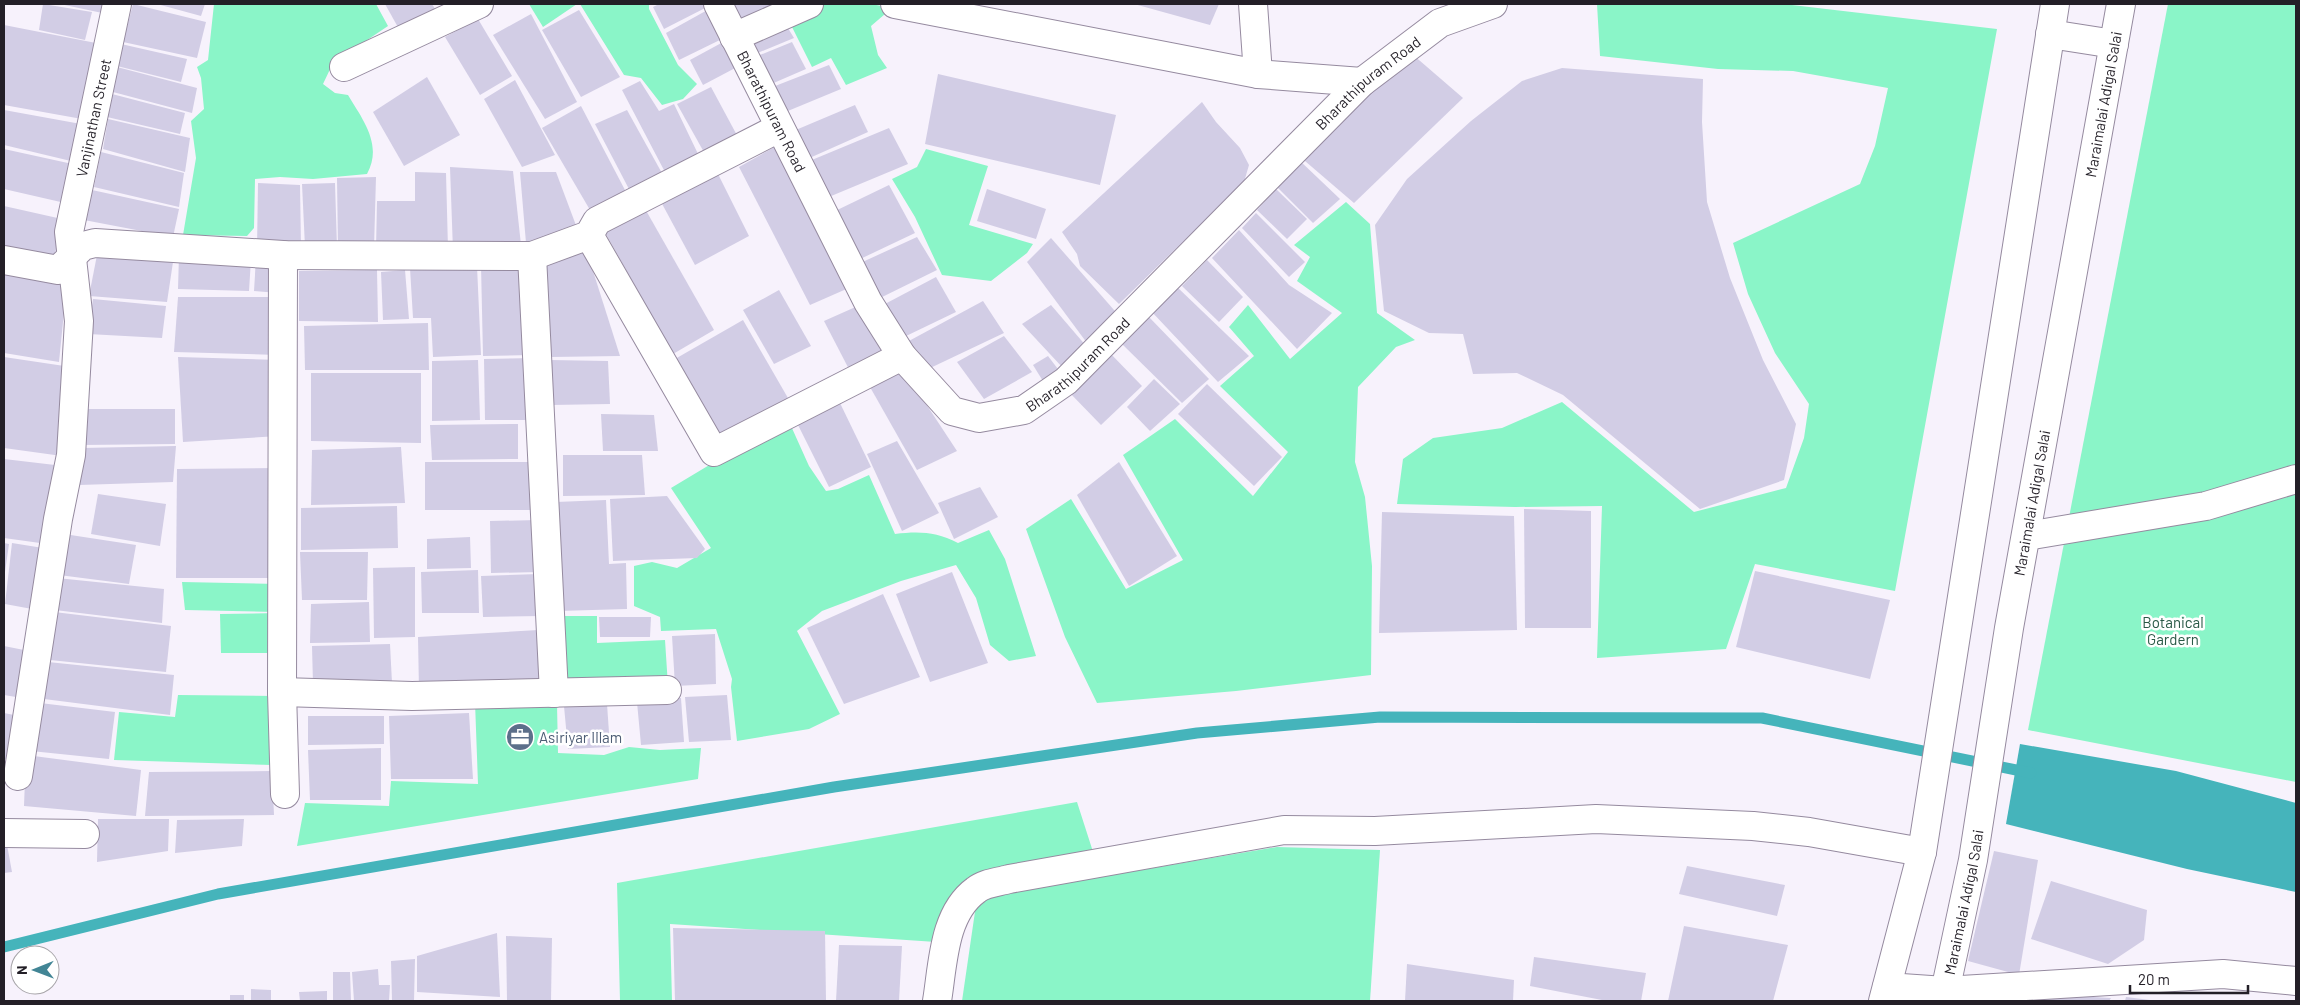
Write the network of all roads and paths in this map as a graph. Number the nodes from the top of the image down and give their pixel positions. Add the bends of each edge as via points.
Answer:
1 (117, 4) edge
2 (479, 4) edge
3 (718, 4) edge
4 (810, 4) edge
5 (895, 4) edge
6 (1253, 4) edge
7 (1493, 4) edge
8 (2055, 4) edge
9 (2121, 4) edge
10 (954, 9) edge
11 (2050, 34) junction
12 (734, 37) junction
13 (2114, 44) junction
14 (344, 67) dead end
15 (1258, 74) junction
16 (1362, 82) junction
17 (779, 128) junction
18 (589, 235) junction
19 (283, 255) junction
20 (532, 256) junction
21 (72, 259) junction
22 (4, 260) edge
23 (902, 356) junction
24 (2296, 479) edge
25 (2026, 536) junction
26 (667, 690) dead end
27 (282, 692) junction
28 (554, 693) junction
29 (18, 776) dead end
30 (285, 794) dead end
31 (4, 834) edge
32 (85, 834) dead end
33 (1922, 852) junction
34 (2296, 981) edge
35 (1885, 994) edge
36 (1944, 996) edge
37 (938, 1001) edge

1 - 21 street, Vanjinathan Street via 69,232
2 - 14 street
3 - 12 street, Bharathipuram Road
4 - 12 street
5 - 10 street
6 - 15 street
7 - 16 street, Bharathipuram Road via 1440,23
8 - 11 street
9 - 13 street, Maraimalai Adigal Salai
10 - 15 street
11 - 13 street
11 - 33 street
12 - 17 street, Bharathipuram Road
13 - 25 street, Maraimalai Adigal Salai
15 - 16 street
16 - 23 street, Bharathipuram Road via 1066,381 1024,410 979,418 952,411
17 - 18 street via 597,221
17 - 23 street, Bharathipuram Road via 868,302
18 - 20 street
18 - 23 street via 714,452
19 - 20 street
19 - 21 street via 95,243 83,246
19 - 27 street
20 - 28 street
21 - 22 street via 58,270
21 - 29 street, Vanjinathan Street via 80,321 71,455
24 - 25 street via 2206,506
25 - 36 street, Maraimalai Adigal Salai via 1973,860
26 - 28 street
27 - 28 street via 412,696
27 - 30 street
31 - 32 street
33 - 35 street
33 - 37 street via 1753,826 1596,819 1375,831 1284,830 1009,879 977,888 958,908 945,950
34 - 36 street via 2224,974
35 - 36 street

